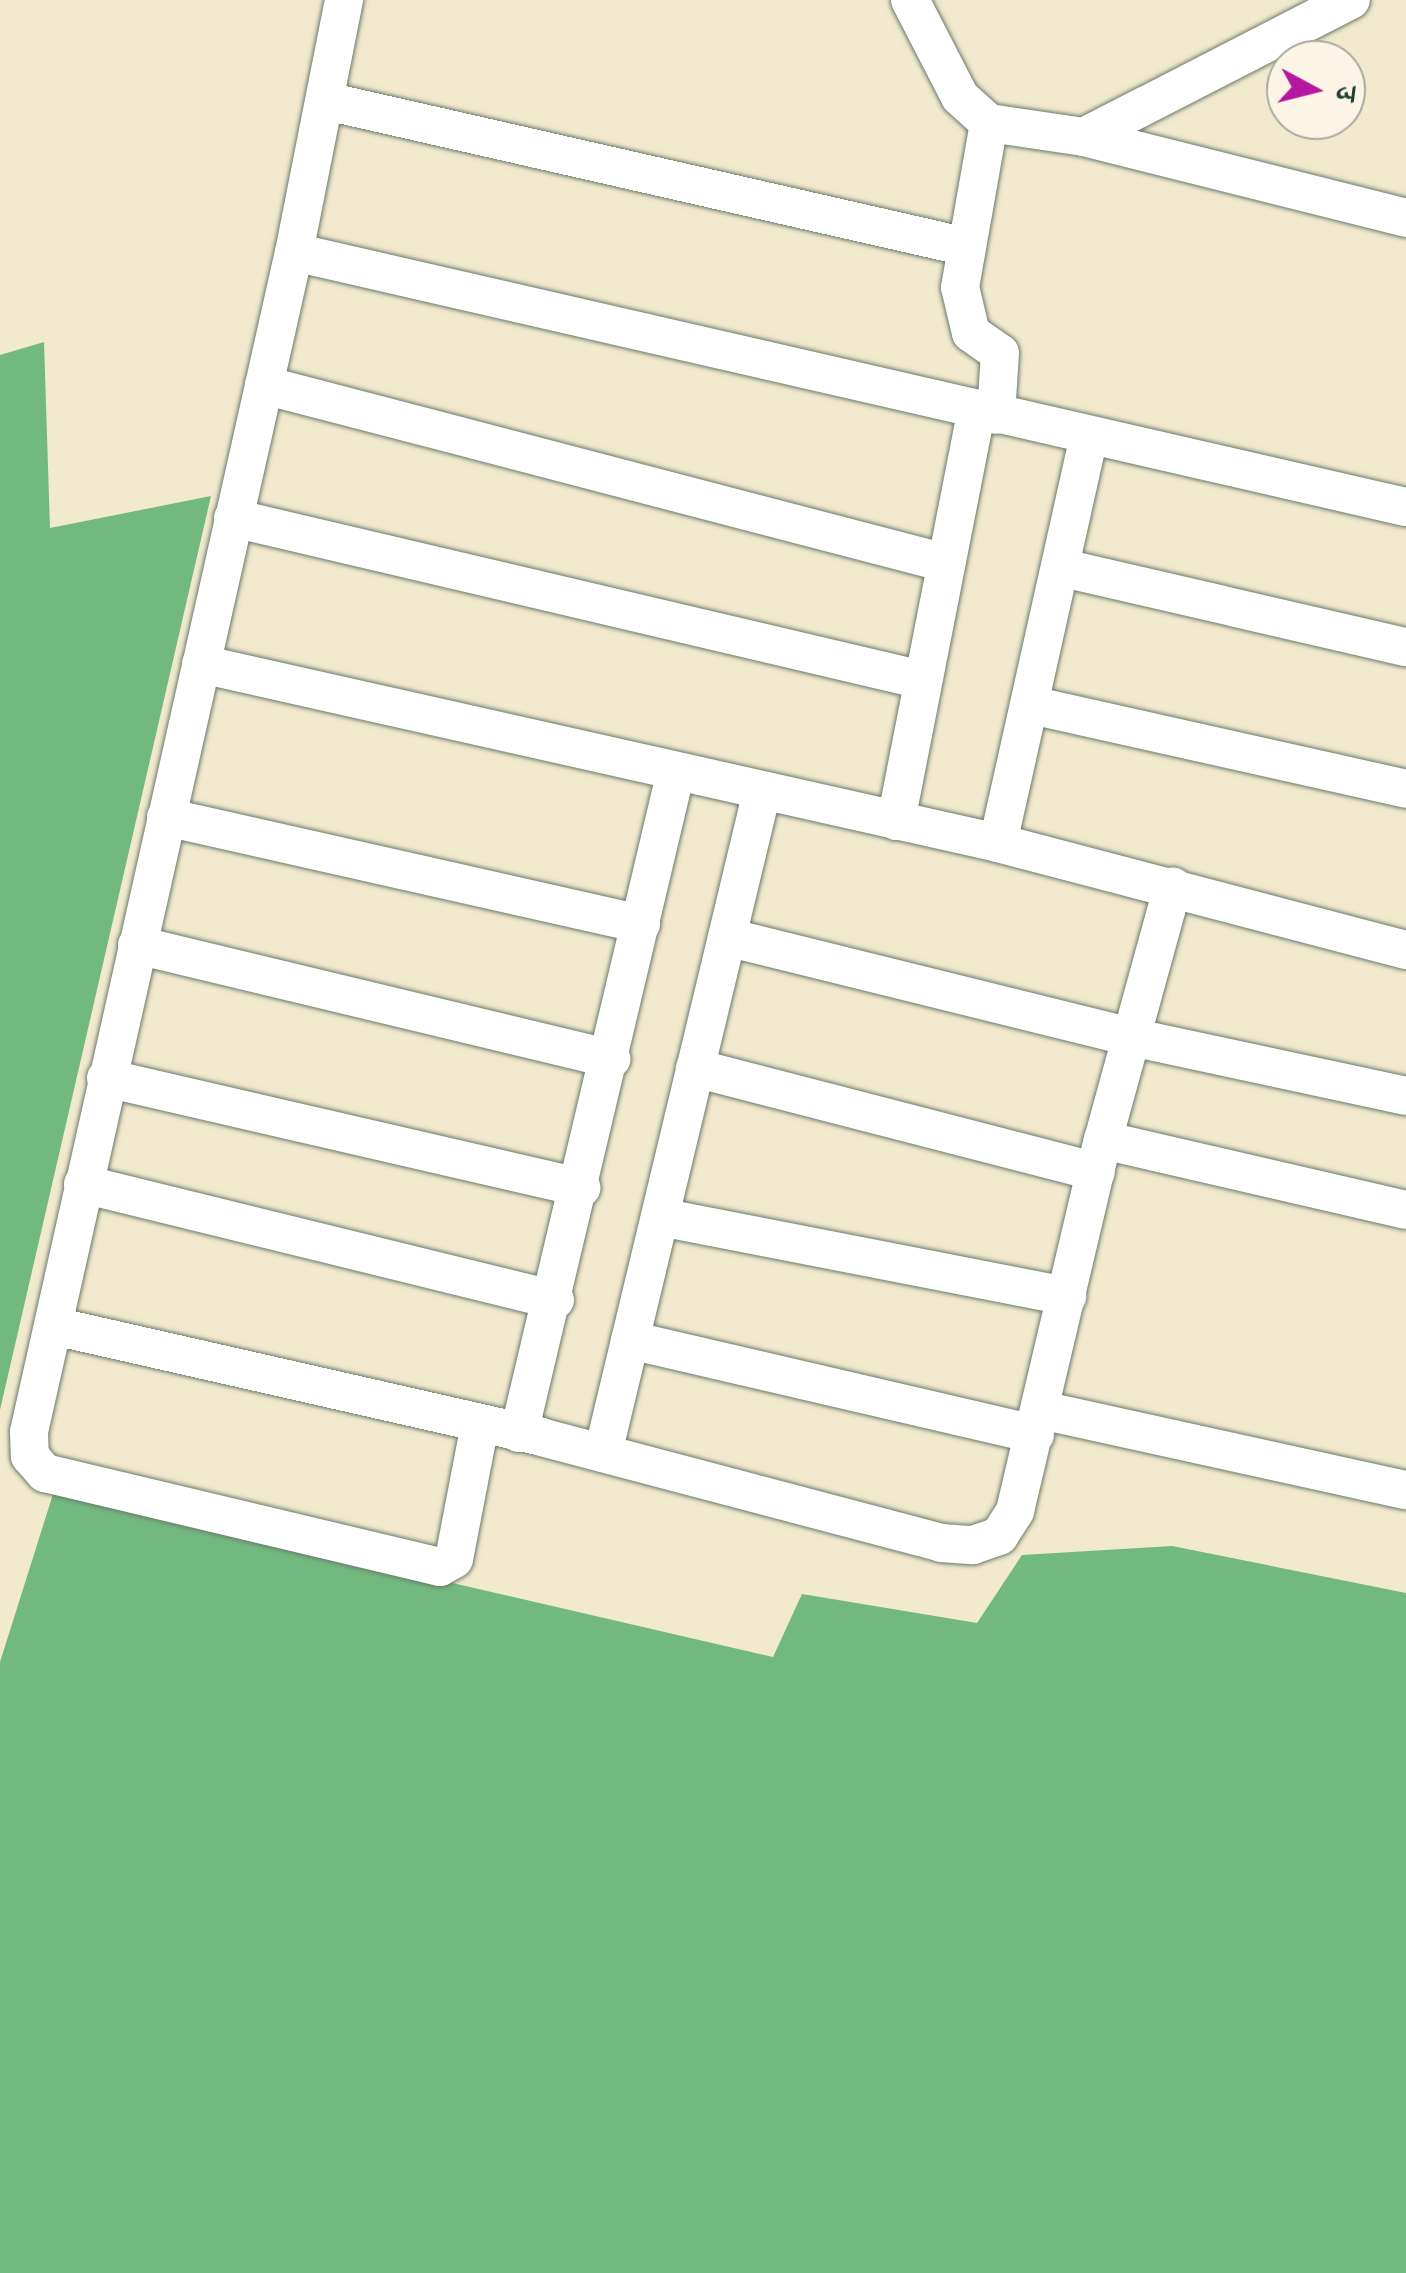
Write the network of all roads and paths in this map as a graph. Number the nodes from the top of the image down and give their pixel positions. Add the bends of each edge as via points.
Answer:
1 (344, 0) edge
2 (910, 0) edge
3 (1351, 0) edge
4 (326, 100) junction
5 (990, 123) junction
6 (1084, 137) junction
7 (1406, 218) edge
8 (967, 247) junction
9 (294, 252) junction
10 (264, 385) junction
11 (986, 412) junction
12 (1089, 438) junction
13 (1406, 507) edge
14 (234, 518) junction
15 (946, 563) junction
16 (1063, 568) junction
17 (1406, 647) edge
18 (201, 664) junction
19 (922, 680) junction
20 (1031, 705) junction
21 (676, 771) junction
22 (1406, 789) edge
23 (762, 791) junction
24 (166, 817) junction
25 (896, 820) junction
26 (998, 843) junction
27 (1173, 886) junction
28 (641, 924) junction
29 (727, 937) junction
30 (137, 945) junction
31 (1406, 950) edge
32 (1132, 1037) junction
33 (610, 1059) junction
34 (695, 1068) junction
35 (106, 1078) junction
36 (1406, 1096) edge
37 (1099, 1156) junction
38 (83, 1184) junction
39 (581, 1188) junction
40 (1406, 1210) edge
41 (660, 1217) junction
42 (1068, 1296) junction
43 (555, 1300) junction
44 (54, 1326) junction
45 (630, 1340) junction
46 (1038, 1422) junction
47 (480, 1424) junction
48 (520, 1433) junction
49 (603, 1454) junction
50 (1406, 1490) edge

1 - 4 street
2 - 5 street via 960,97
3 - 6 street
4 - 8 street
4 - 9 street
5 - 6 street
5 - 8 street
6 - 7 street
8 - 11 street via 962,310 972,333 1000,353
9 - 10 street
9 - 11 street
10 - 14 street
10 - 15 street
11 - 12 street
11 - 15 street
12 - 13 street
12 - 16 street
14 - 18 street
14 - 19 street
15 - 19 street
16 - 17 street
16 - 20 street
18 - 21 street
18 - 24 street
19 - 25 street
20 - 22 street
20 - 26 street
21 - 23 street
21 - 28 street
23 - 25 street
23 - 29 street
24 - 28 street
24 - 30 street
25 - 26 street
26 - 27 street
27 - 31 street
27 - 32 street
28 - 33 street
29 - 32 street
29 - 34 street
30 - 33 street
30 - 35 street
32 - 36 street
32 - 37 street
33 - 39 street
34 - 37 street
34 - 41 street
35 - 38 street
35 - 39 street
37 - 40 street
37 - 42 street
38 - 43 street
38 - 44 street
39 - 43 street
41 - 42 street
41 - 45 street
42 - 46 street
43 - 48 street
44 - 47 street
44 - 47 street via 29,1432 30,1456 46,1472 280,1532 446,1566 454,1558
45 - 46 street
45 - 49 street
46 - 49 street via 1016,1511 1000,1536 973,1545 942,1543
46 - 50 street
47 - 48 street
48 - 49 street

